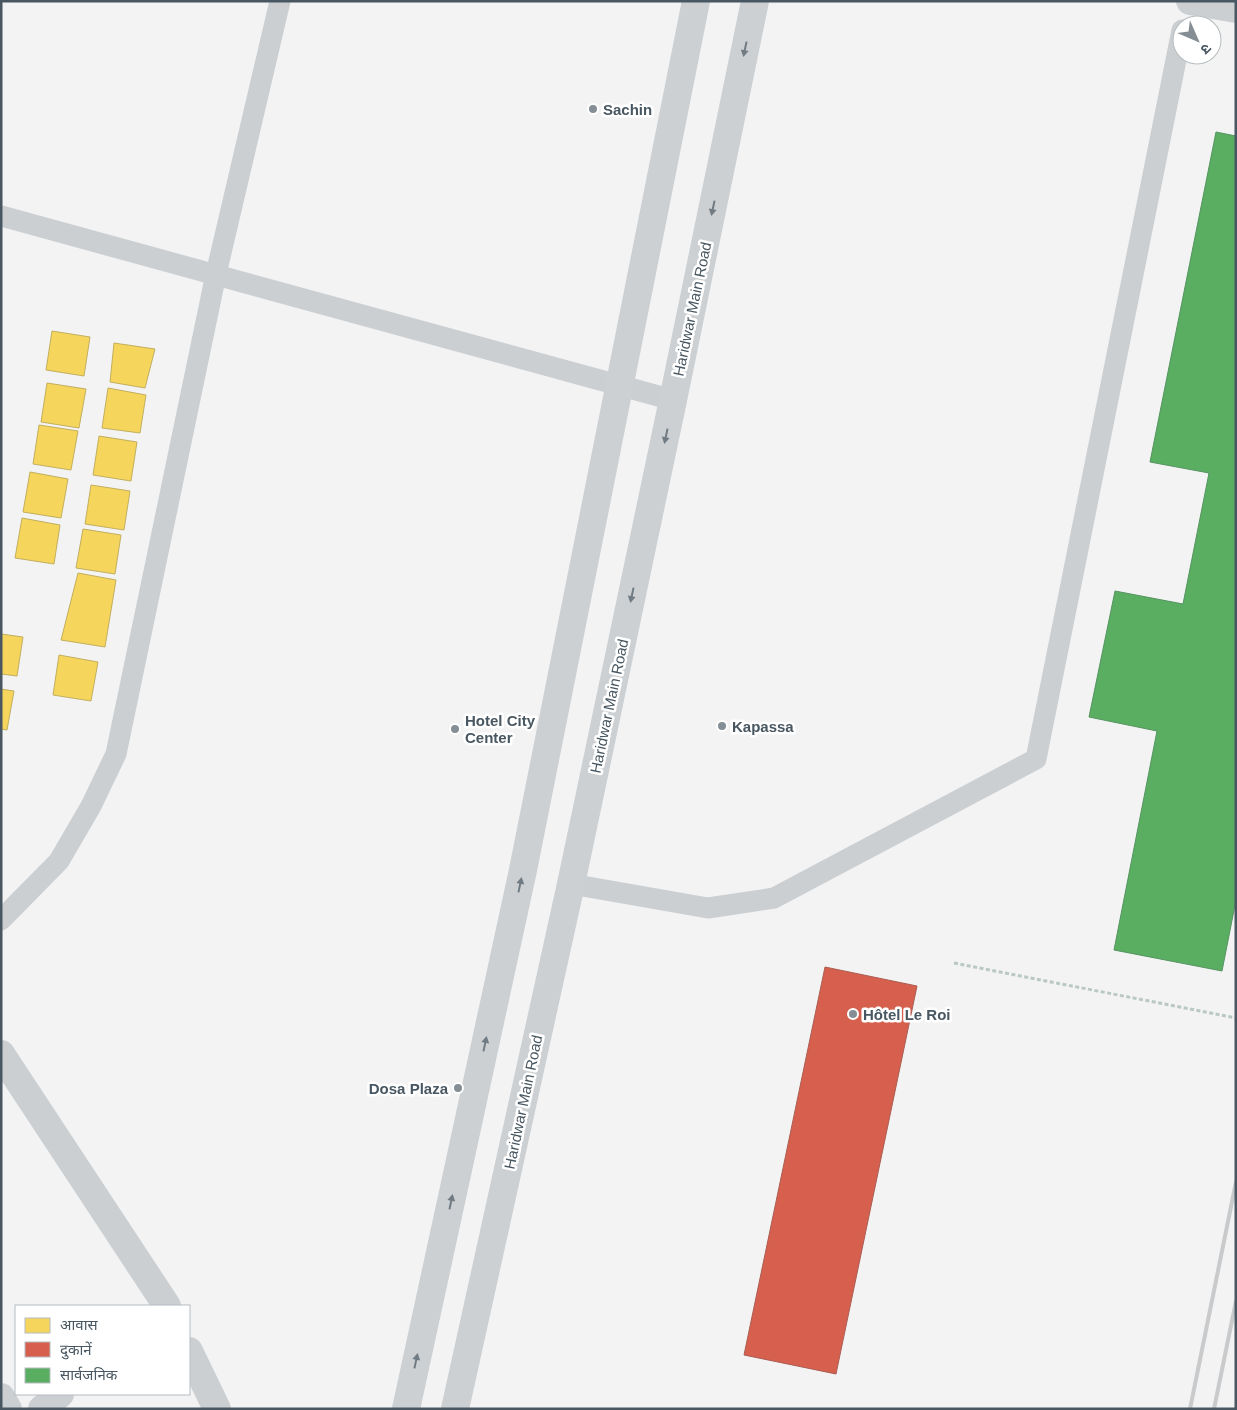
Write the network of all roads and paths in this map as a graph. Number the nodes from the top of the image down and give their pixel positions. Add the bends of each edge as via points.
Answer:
1 (280, 1) edge
2 (696, 1) edge
3 (755, 1) edge
4 (1189, 1) edge
5 (1236, 10) edge
6 (1186, 15) edge
7 (1175, 65) edge
8 (1, 216) edge
9 (216, 274) junction
10 (620, 385) junction
11 (674, 400) junction
12 (571, 884) junction
13 (1, 920) edge
14 (954, 963) dead end
15 (1236, 1018) edge
16 (1, 1054) edge
17 (165, 1305) edge
18 (190, 1353) edge
19 (59, 1395) edge
20 (1, 1397) edge
21 (8, 1409) edge
22 (42, 1409) edge
23 (217, 1409) edge
24 (406, 1409) edge
25 (455, 1409) edge

1 - 9 lane
2 - 10 main road
3 -> 11 main road, Haridwar Main Road
4 - 5 street
4 - 6 lane
7 - 12 lane via 1036,759 774,898 708,908
8 - 9 lane
9 - 10 lane
9 - 13 lane via 116,754 59,861
10 - 11 lane
24 -> 10 main road via 523,870
11 -> 12 main road, Haridwar Main Road
12 - 25 main road, Haridwar Main Road
14 - 15 path
16 - 17 street
18 - 23 street
19 - 22 street
20 - 21 street

